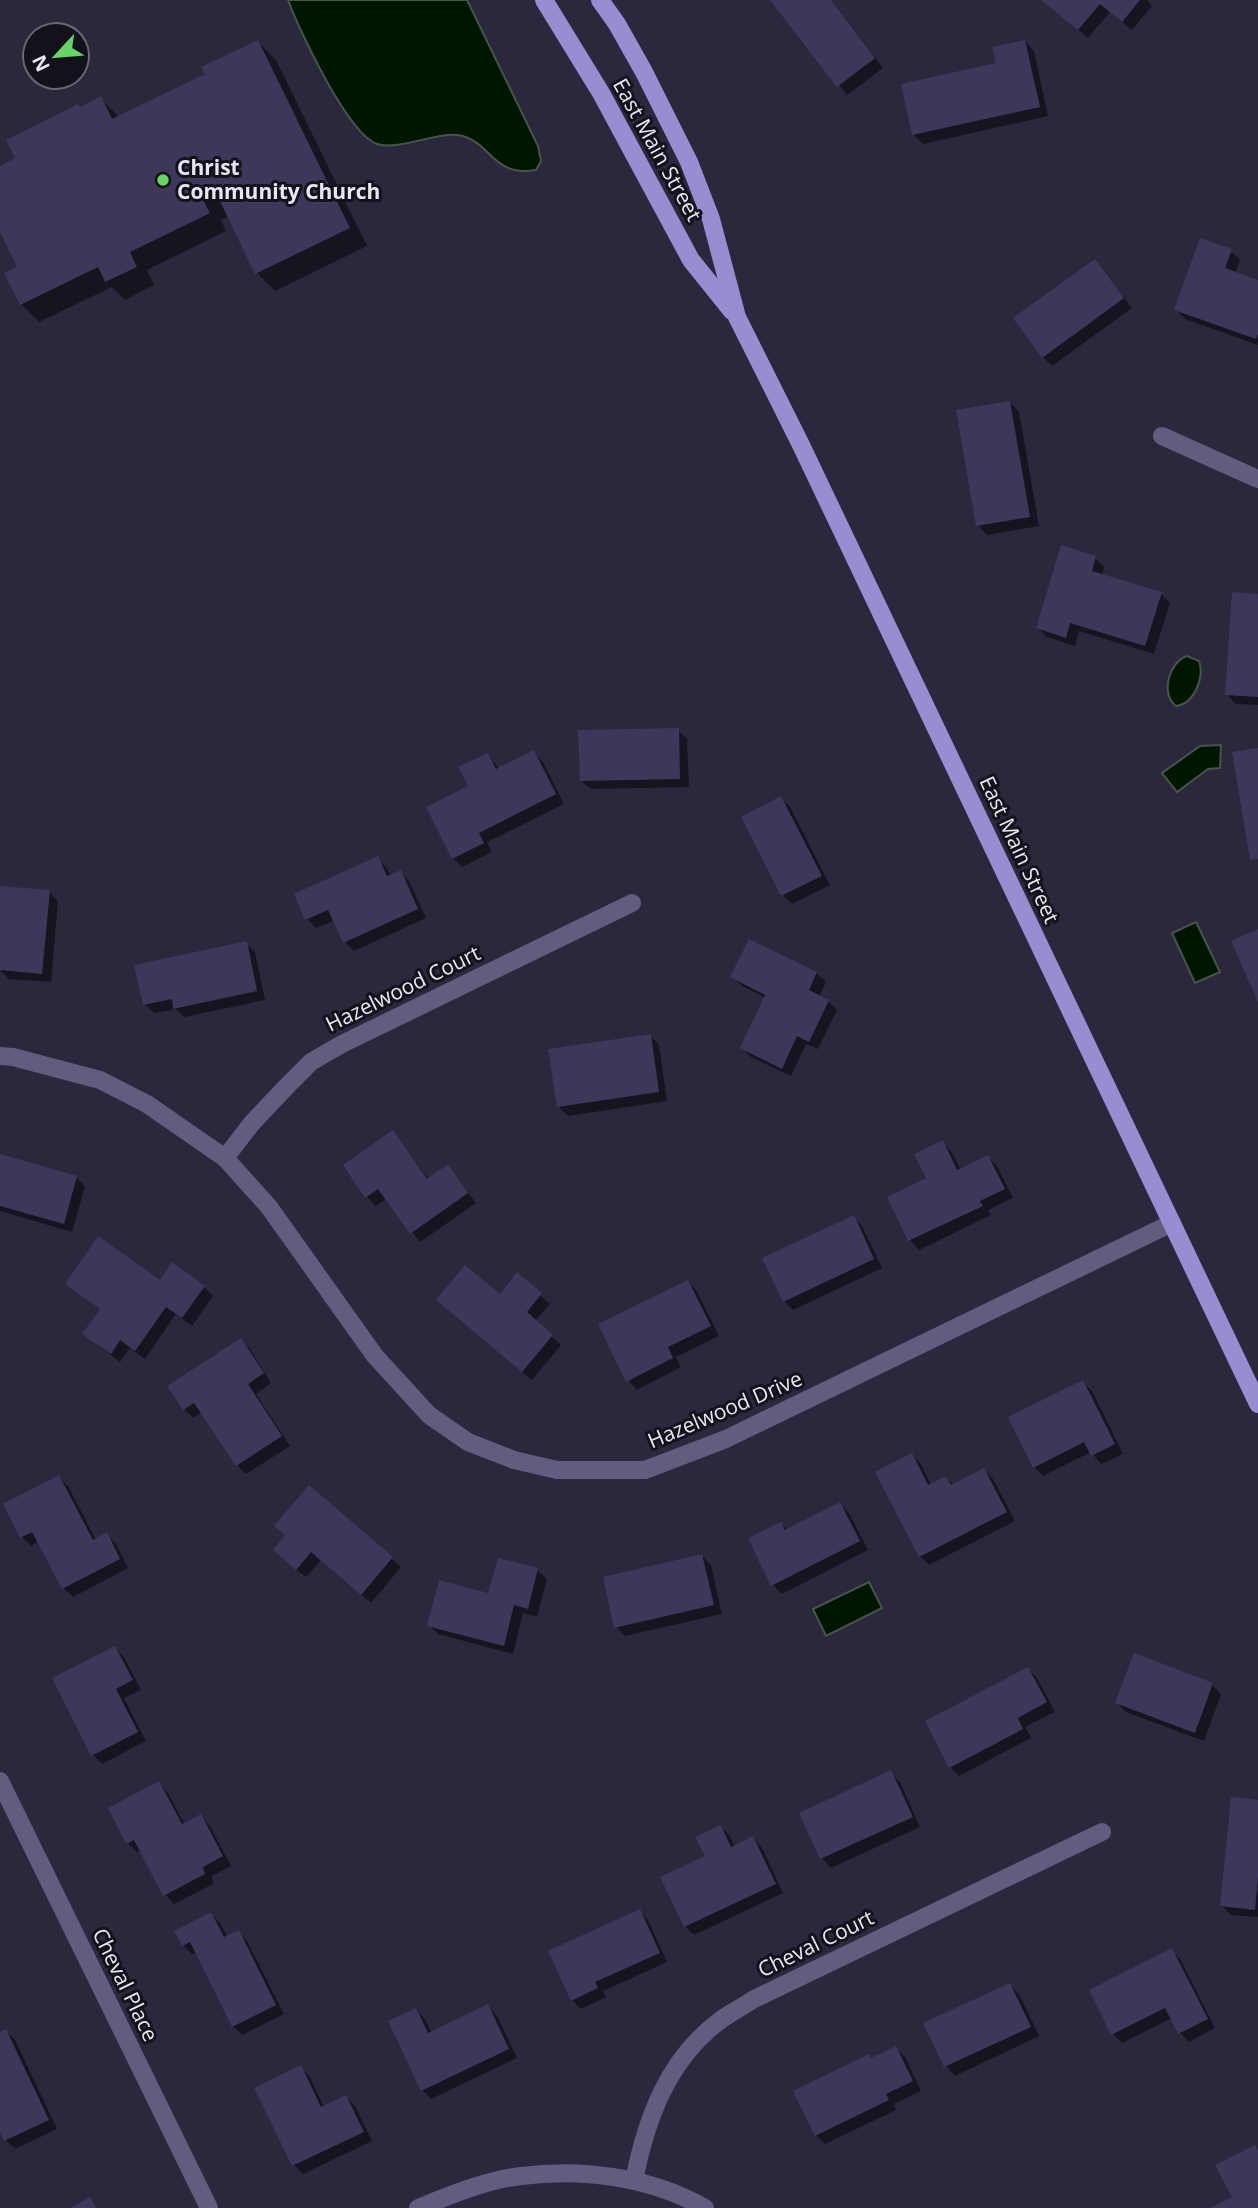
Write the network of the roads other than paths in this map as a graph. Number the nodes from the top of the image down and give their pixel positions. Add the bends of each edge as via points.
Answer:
1 (544, 0) edge
2 (600, 0) edge
3 (737, 317) junction
4 (1162, 436) dead end
5 (1258, 479) edge
6 (632, 903) dead end
7 (0, 1056) edge
8 (225, 1158) junction
9 (1172, 1223) junction
10 (1258, 1404) edge
11 (0, 1781) edge
12 (1102, 1832) dead end
13 (634, 2181) junction
14 (209, 2208) edge
15 (418, 2208) edge
16 (705, 2208) edge

1 - 3 main road, East Main Street via 601,93 691,260
2 - 3 main road, East Main Street via 644,72 697,181
3 - 9 main road, East Main Street
4 - 5 street
6 - 8 street, Hazelwood Court via 312,1062
7 - 8 street, Hazelwood Drive via 100,1080 146,1104
8 - 9 street, Hazelwood Drive via 269,1207 375,1356 429,1415 468,1442 556,1470 645,1470 726,1439
9 - 10 main road, East Main Street
11 - 14 street, Cheval Place
12 - 13 street, Cheval Court via 754,1999 721,2020 667,2079 648,2120
13 - 15 street via 593,2173 521,2176 466,2189
13 - 16 street

